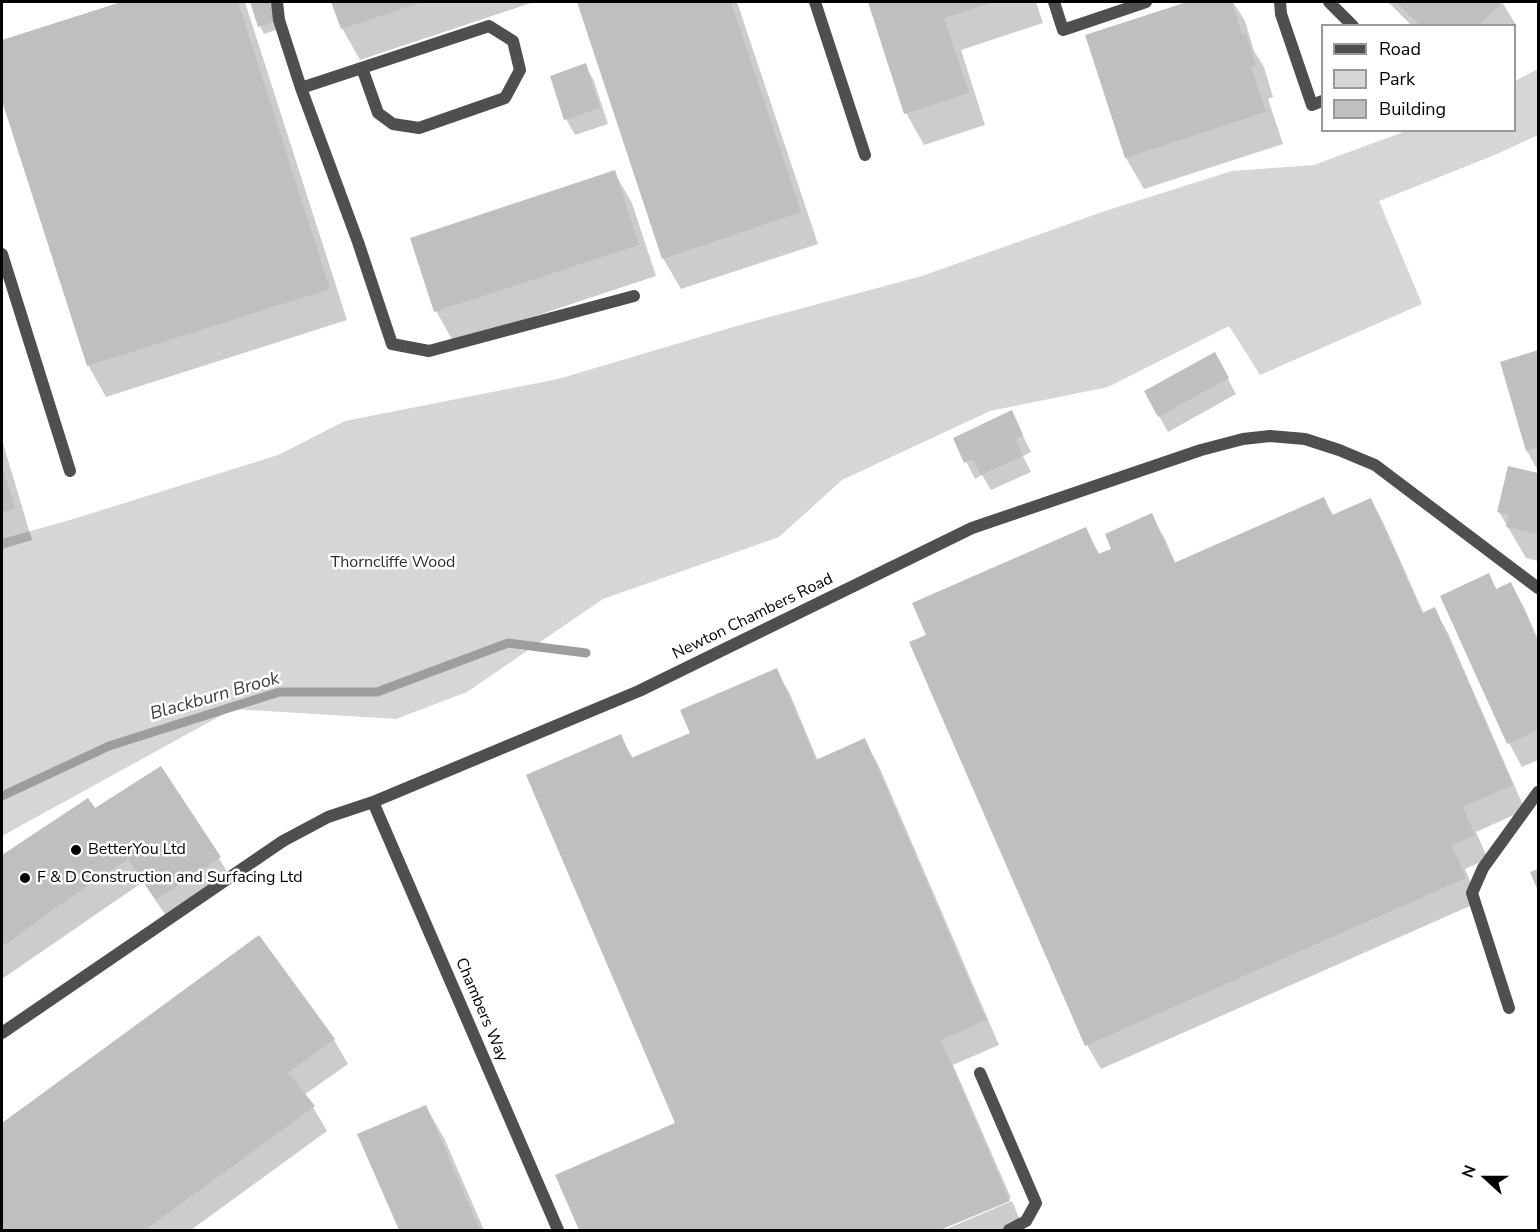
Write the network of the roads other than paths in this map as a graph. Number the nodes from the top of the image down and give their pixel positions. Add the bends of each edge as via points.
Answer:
1 (278, 2) edge
2 (815, 2) edge
3 (1054, 2) edge
4 (1146, 2) edge
5 (1281, 2) edge
6 (1329, 2) edge
7 (1351, 24) edge
8 (362, 68) junction
9 (301, 88) junction
10 (1321, 102) edge
11 (865, 155) dead end
12 (2, 254) edge
13 (634, 296) dead end
14 (70, 471) dead end
15 (1539, 588) edge
16 (1539, 792) edge
17 (374, 802) junction
18 (1509, 1008) dead end
19 (2, 1032) edge
20 (981, 1073) dead end
21 (558, 1230) edge
22 (1009, 1230) edge

1 - 9 street via 279,20
2 - 11 street
3 - 4 street via 1063,30
5 - 10 street via 1281,14 1312,105
6 - 7 street
8 - 8 street via 489,26 513,41 520,70 505,98 419,128 393,124 378,113
8 - 9 street
9 - 13 street via 392,344 429,351
12 - 14 street
15 - 17 street, Newton Chambers Road via 1375,465 1305,439 1270,435 1243,439 972,528 639,691
16 - 18 street via 1483,868 1472,893
17 - 19 street, Newton Chambers Road via 328,817 283,841
17 - 21 street, Chambers Way
20 - 22 street via 1036,1203 1026,1221

